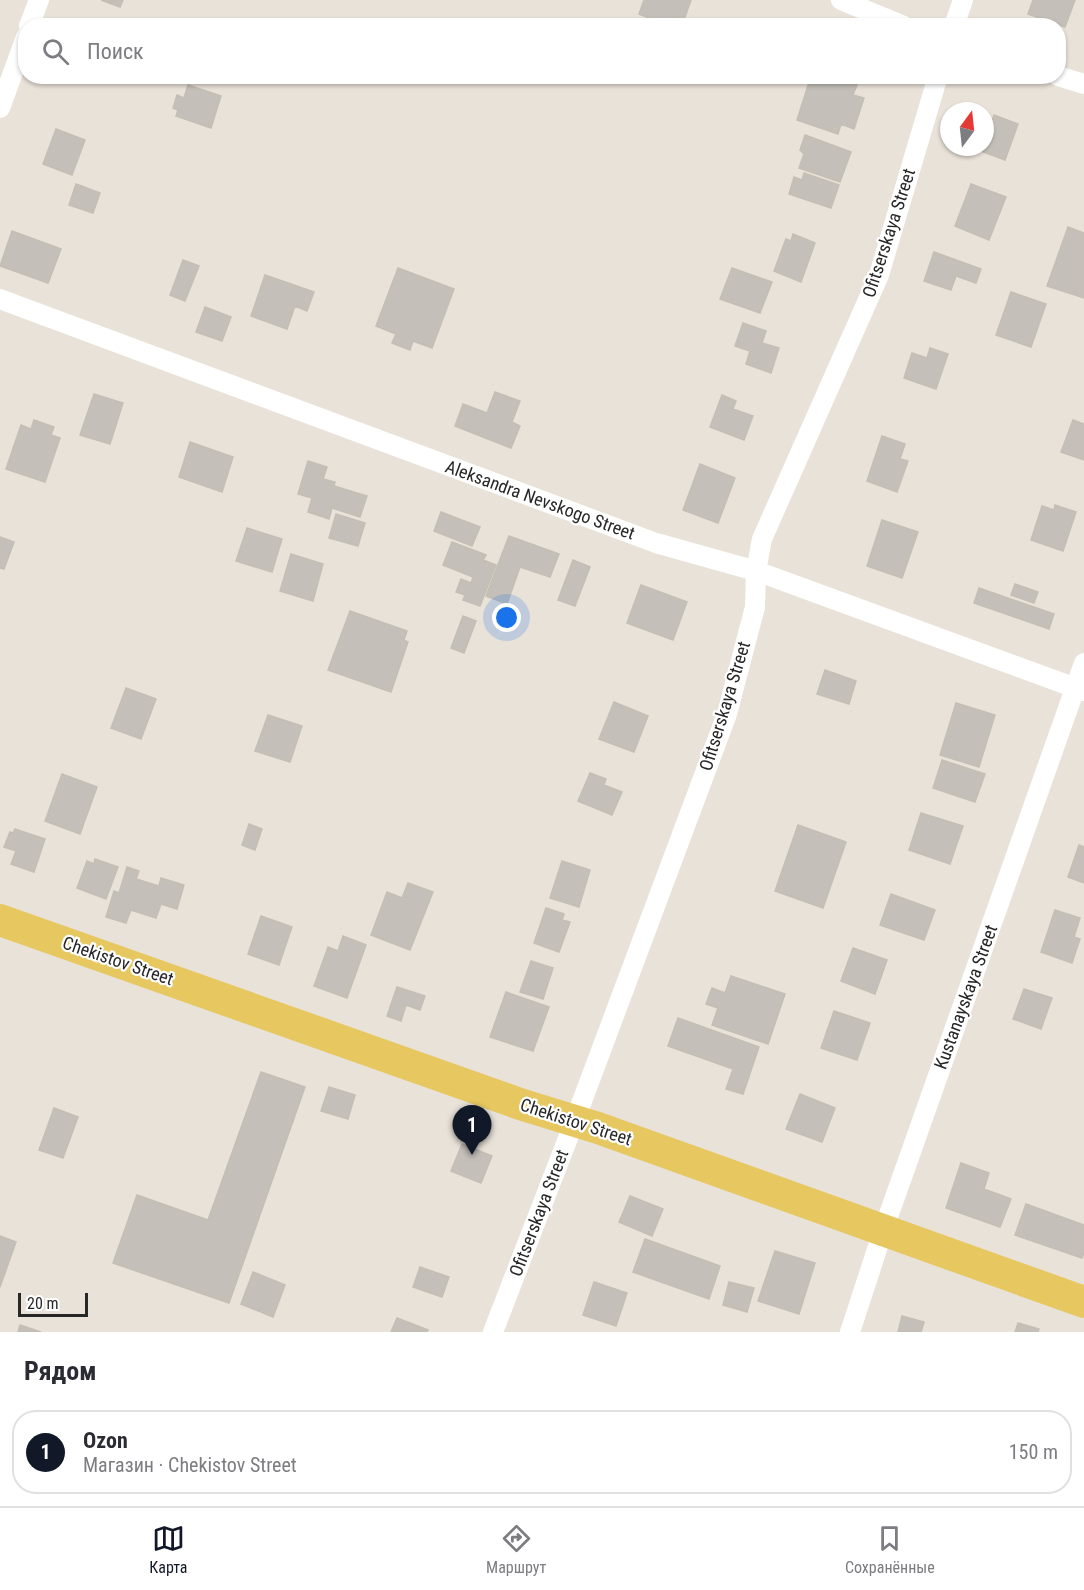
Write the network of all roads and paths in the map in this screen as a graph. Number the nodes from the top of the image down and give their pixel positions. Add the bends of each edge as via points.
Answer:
1 (39, 0) edge
2 (841, 0) edge
3 (963, 0) edge
4 (33, 18) edge
5 (885, 18) edge
6 (957, 18) edge
7 (18, 59) edge
8 (1066, 78) edge
9 (936, 84) edge
10 (1084, 84) edge
11 (0, 108) edge
12 (0, 298) edge
13 (756, 571) junction
14 (1084, 663) edge
15 (1080, 689) edge
16 (0, 920) edge
17 (575, 1120) junction
18 (883, 1231) junction
19 (1084, 1302) edge
20 (493, 1332) edge
21 (850, 1332) edge

1 - 4 street
2 - 5 street
3 - 6 street
7 - 11 street
8 - 10 street
9 - 13 street, Ofitserskaya Street via 879,275 762,539
12 - 13 street, Aleksandra Nevskogo Street via 656,543
13 - 15 street, Aleksandra Nevskogo Street
13 - 17 street, Ofitserskaya Street via 755,607 727,714
14 - 15 street, Kustanayskaya Street
15 - 18 street, Kustanayskaya Street
16 - 17 main road, Chekistov Street
17 - 18 main road, Chekistov Street
17 - 20 street, Ofitserskaya Street
18 - 19 main road, Chekistov Street
18 - 21 street, Kustanayskaya Street

